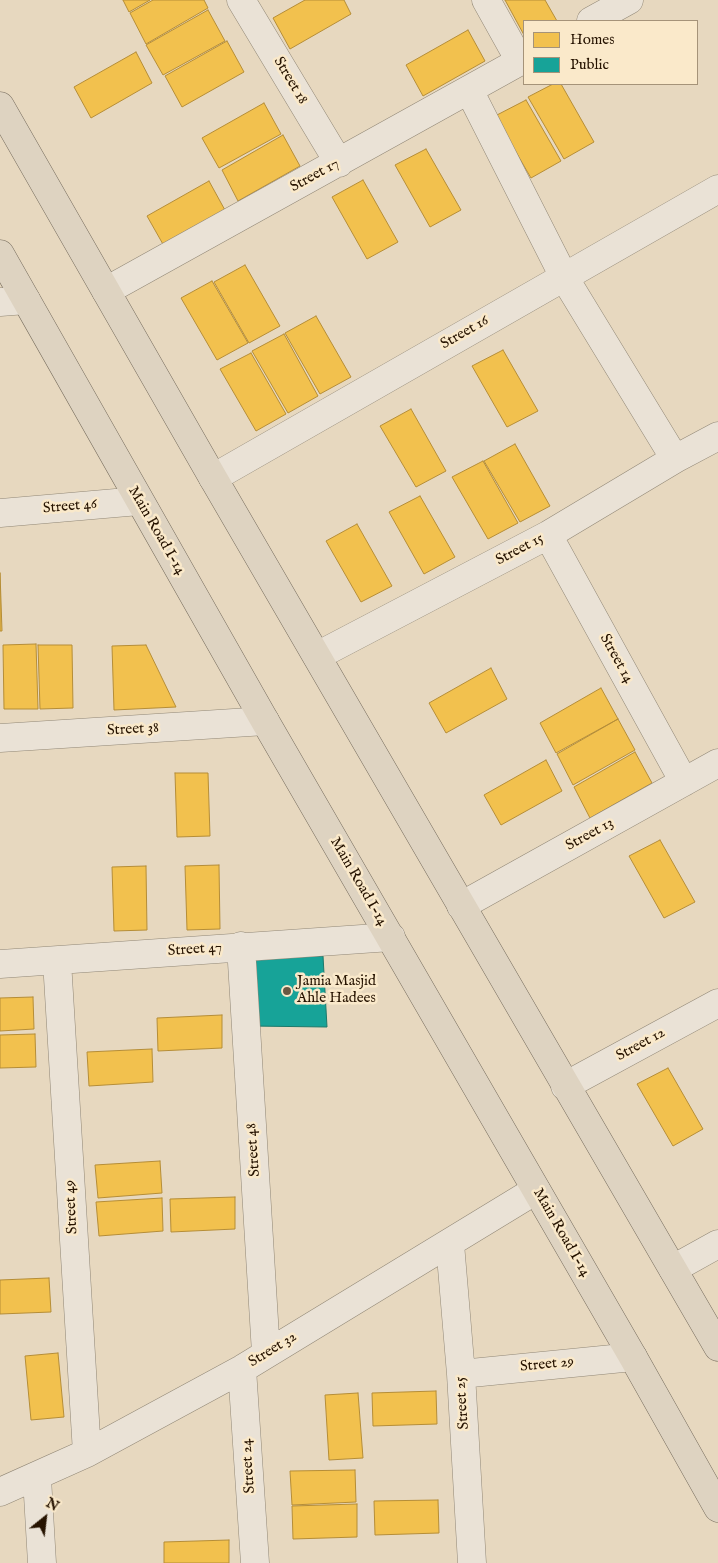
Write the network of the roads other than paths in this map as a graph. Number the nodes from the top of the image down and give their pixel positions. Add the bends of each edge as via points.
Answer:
1 (241, 0) edge
2 (486, 0) edge
3 (629, 0) edge
4 (593, 20) edge
5 (522, 60) edge
6 (469, 90) junction
7 (0, 106) edge
8 (339, 163) junction
9 (718, 189) edge
10 (0, 254) edge
11 (564, 277) junction
12 (106, 291) junction
13 (13, 301) edge
14 (718, 436) edge
15 (675, 459) junction
16 (213, 478) junction
17 (139, 501) junction
18 (0, 513) edge
19 (548, 536) junction
20 (317, 656) junction
21 (265, 722) junction
22 (0, 738) edge
23 (718, 763) edge
24 (684, 782) junction
25 (461, 906) junction
26 (391, 937) junction
27 (241, 946) junction
28 (57, 961) junction
29 (0, 964) edge
30 (718, 1003) edge
31 (565, 1086) junction
32 (536, 1190) junction
33 (450, 1244) junction
34 (718, 1244) edge
35 (672, 1270) junction
36 (718, 1347) edge
37 (266, 1353) junction
38 (633, 1357) junction
39 (242, 1368) junction
40 (461, 1374) junction
41 (87, 1453) junction
42 (37, 1478) junction
43 (0, 1492) edge
44 (718, 1508) edge
45 (42, 1563) edge
46 (255, 1563) edge
47 (472, 1563) edge

1 - 8 street, Street 18
2 - 5 street
3 - 4 street
5 - 6 street, Street 17
6 - 8 street, Street 17
6 - 11 street
7 - 12 main road
8 - 12 street, Street 17
9 - 11 street, Street 16
10 - 13 main road, Main Road I-14
11 - 15 street
11 - 16 street, Street 16
12 - 16 main road
13 - 17 main road, Main Road I-14
14 - 15 street, Street 15
15 - 19 street, Street 15
16 - 20 main road
17 - 18 street, Street 46
17 - 21 main road, Main Road I-14
19 - 20 street, Street 15
19 - 24 street, Street 14
20 - 25 main road
21 - 22 street, Street 38
21 - 26 main road, Main Road I-14
23 - 24 street, Street 13
24 - 25 street, Street 13
25 - 31 main road
26 - 27 street, Street 47
26 - 32 main road, Main Road I-14
27 - 28 street, Street 47
27 - 37 street, Street 48
28 - 29 street, Street 47
28 - 41 street, Street 49
30 - 31 street, Street 12
31 - 35 main road
32 - 33 street, Street 32
32 - 38 main road, Main Road I-14
33 - 37 street, Street 32
33 - 40 street, Street 25
34 - 35 street
35 - 36 main road
37 - 39 street, Street 32
38 - 40 street, Street 29
38 - 44 main road, Main Road I-14
39 - 41 street, Street 32
39 - 46 street, Street 24
40 - 47 street, Street 25
41 - 42 street, Street 32
42 - 43 street, Street 32
42 - 45 street

